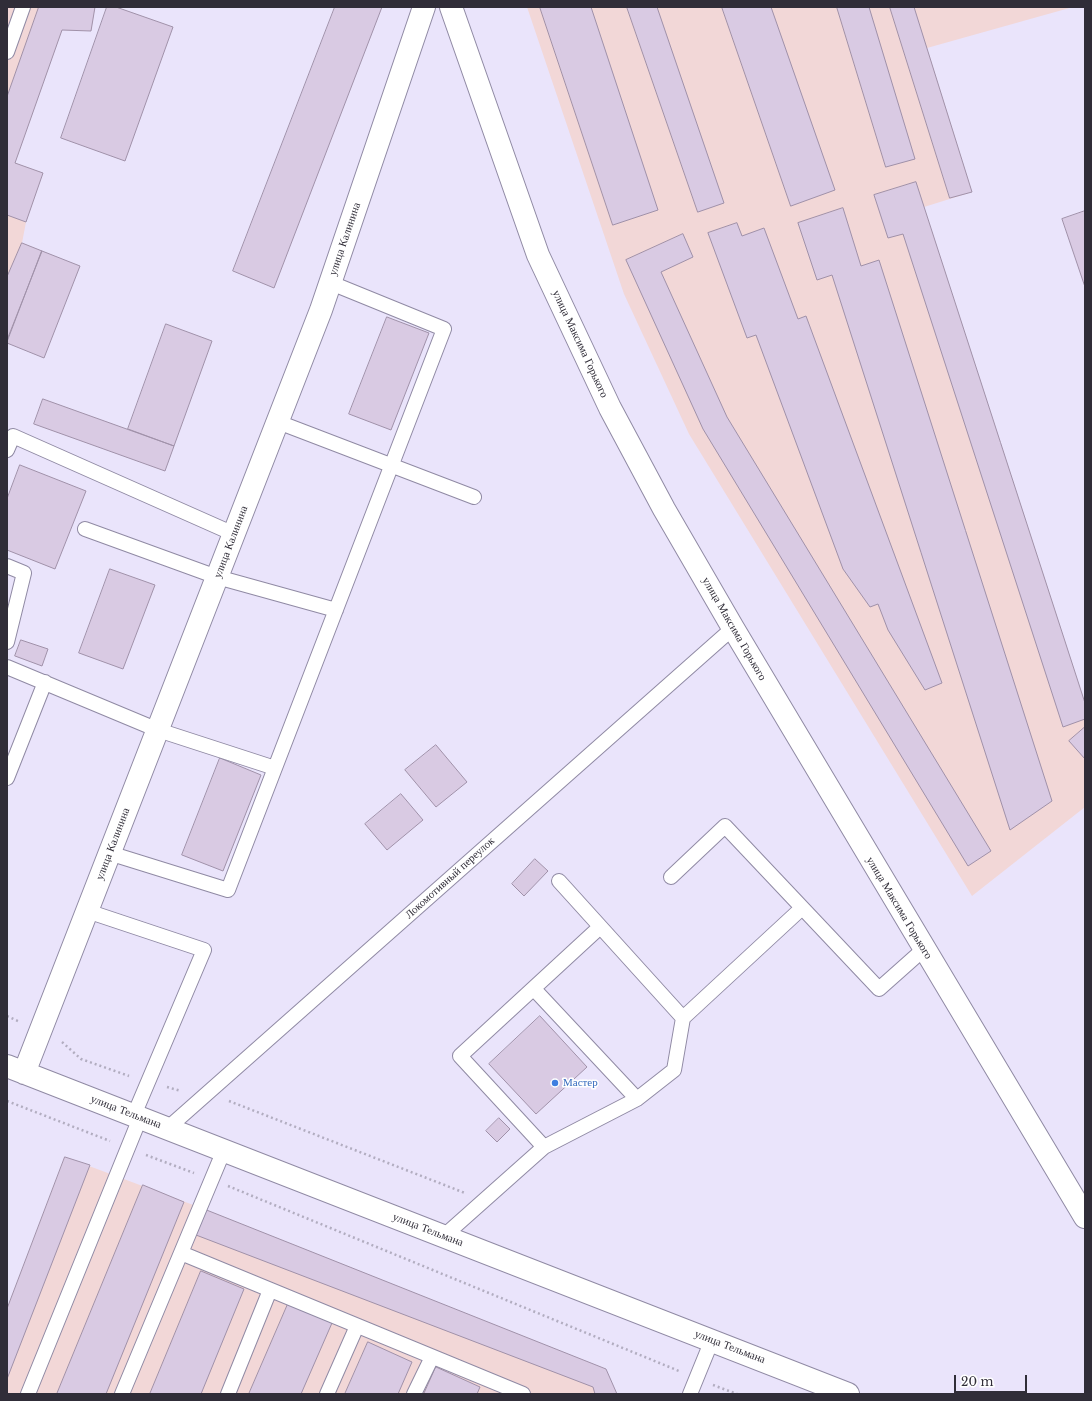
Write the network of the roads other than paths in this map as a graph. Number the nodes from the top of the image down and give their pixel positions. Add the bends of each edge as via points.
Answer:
1 (23, 7) edge
2 (424, 7) edge
3 (451, 7) edge
4 (7, 52) edge
5 (331, 282) junction
6 (278, 422) junction
7 (7, 450) edge
8 (391, 466) junction
9 (474, 498) dead end
10 (85, 529) dead end
11 (234, 534) junction
12 (7, 566) edge
13 (217, 577) junction
14 (336, 610) junction
15 (732, 628) junction
16 (7, 642) edge
17 (7, 667) edge
18 (45, 682) junction
19 (158, 730) junction
20 (275, 768) junction
21 (7, 778) edge
22 (110, 853) junction
23 (671, 877) dead end
24 (559, 881) dead end
25 (802, 908) junction
26 (87, 911) junction
27 (600, 927) junction
28 (924, 949) junction
29 (534, 989) junction
30 (683, 1018) junction
31 (12, 1071) edge
32 (637, 1099) junction
33 (137, 1117) junction
34 (168, 1128) junction
35 (544, 1147) junction
36 (224, 1150) junction
37 (1085, 1217) edge
38 (444, 1236) junction
39 (181, 1253) junction
40 (270, 1290) junction
41 (357, 1326) junction
42 (712, 1340) junction
43 (432, 1357) junction
44 (504, 1390) edge
45 (28, 1394) edge
46 (122, 1394) edge
47 (228, 1394) edge
48 (327, 1394) edge
49 (414, 1394) edge
50 (523, 1394) edge
51 (690, 1394) edge
52 (848, 1394) edge

1 - 4 lane
2 - 5 street, улица Калинина
3 - 15 street, улица Максима Горького via 538,255 610,408
5 - 6 street, улица Калинина
5 - 8 lane via 444,329
6 - 8 lane
6 - 11 street, улица Калинина
7 - 11 lane via 13,436
8 - 9 lane
8 - 14 lane
10 - 13 lane
11 - 13 street, улица Калинина
12 - 16 lane via 24,573
13 - 14 lane
13 - 19 street, улица Калинина
14 - 20 lane
15 - 28 street, улица Максима Горького
15 - 34 lane, Локомотивный переулок
17 - 18 lane
18 - 19 lane
18 - 21 lane
19 - 20 lane
19 - 22 street, улица Калинина
20 - 22 lane via 228,890
22 - 26 street, улица Калинина
23 - 25 lane via 725,826
24 - 27 lane
25 - 28 lane via 879,989
25 - 30 lane
26 - 31 street, улица Калинина via 41,1030
26 - 33 lane via 204,950 148,1082
27 - 29 lane
27 - 30 lane
28 - 37 street, улица Максима Горького
29 - 32 lane
29 - 35 lane via 460,1056
30 - 32 lane via 674,1070
31 - 33 street, улица Тельмана
32 - 35 lane
33 - 34 street, улица Тельмана
33 - 45 lane via 128,1149
34 - 36 street, улица Тельмана
35 - 38 lane
36 - 38 street, улица Тельмана
36 - 39 lane
38 - 42 street, улица Тельмана
39 - 40 lane
39 - 46 lane
40 - 41 lane
40 - 47 lane
41 - 43 lane
41 - 48 lane
42 - 51 lane
42 - 52 street, улица Тельмана
43 - 44 lane
43 - 49 lane
44 - 50 lane

